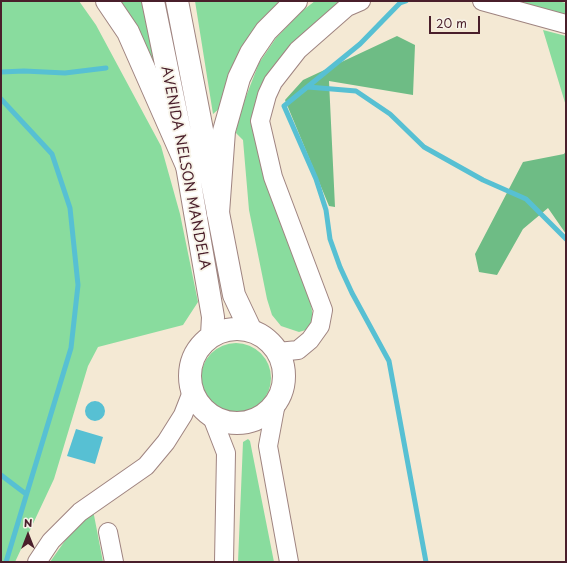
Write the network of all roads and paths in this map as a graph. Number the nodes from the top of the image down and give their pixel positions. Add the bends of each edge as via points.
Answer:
1 (107, 1) edge
2 (153, 1) edge
3 (177, 1) edge
4 (296, 1) edge
5 (361, 1) edge
6 (482, 1) edge
7 (566, 24) edge
8 (187, 166) junction
9 (218, 213) junction
10 (251, 331) junction
11 (212, 335) junction
12 (278, 352) junction
13 (192, 392) junction
14 (276, 403) junction
15 (212, 417) junction
16 (108, 532) dead end
17 (37, 562) edge
18 (114, 562) edge
19 (224, 562) edge
20 (289, 562) edge

1 - 8 main road via 128,32
2 - 8 main road, AVENIDA NELSON MANDELA
3 - 9 main road, AVENIDA NELSON MANDELA
4 - 9 main road via 266,31 251,53 239,78 224,132
5 - 12 lane via 347,6 298,50 273,82 260,121 273,177 323,310 320,326 310,340 298,350
6 - 7 lane
8 - 11 main road, AVENIDA NELSON MANDELA via 213,317
9 - 10 main road, AVENIDA NELSON MANDELA via 234,295
10 - 11 main road via 225,330
10 - 12 main road via 266,340
11 - 13 main road via 195,353 189,376
12 - 14 main road via 284,369 283,387
13 - 15 main road via 200,406
13 - 17 lane via 183,415 166,442 146,466 80,512 51,541
14 - 15 main road via 266,415 246,423 228,423
14 - 20 lane via 268,446
15 - 19 lane via 226,453
16 - 18 lane

